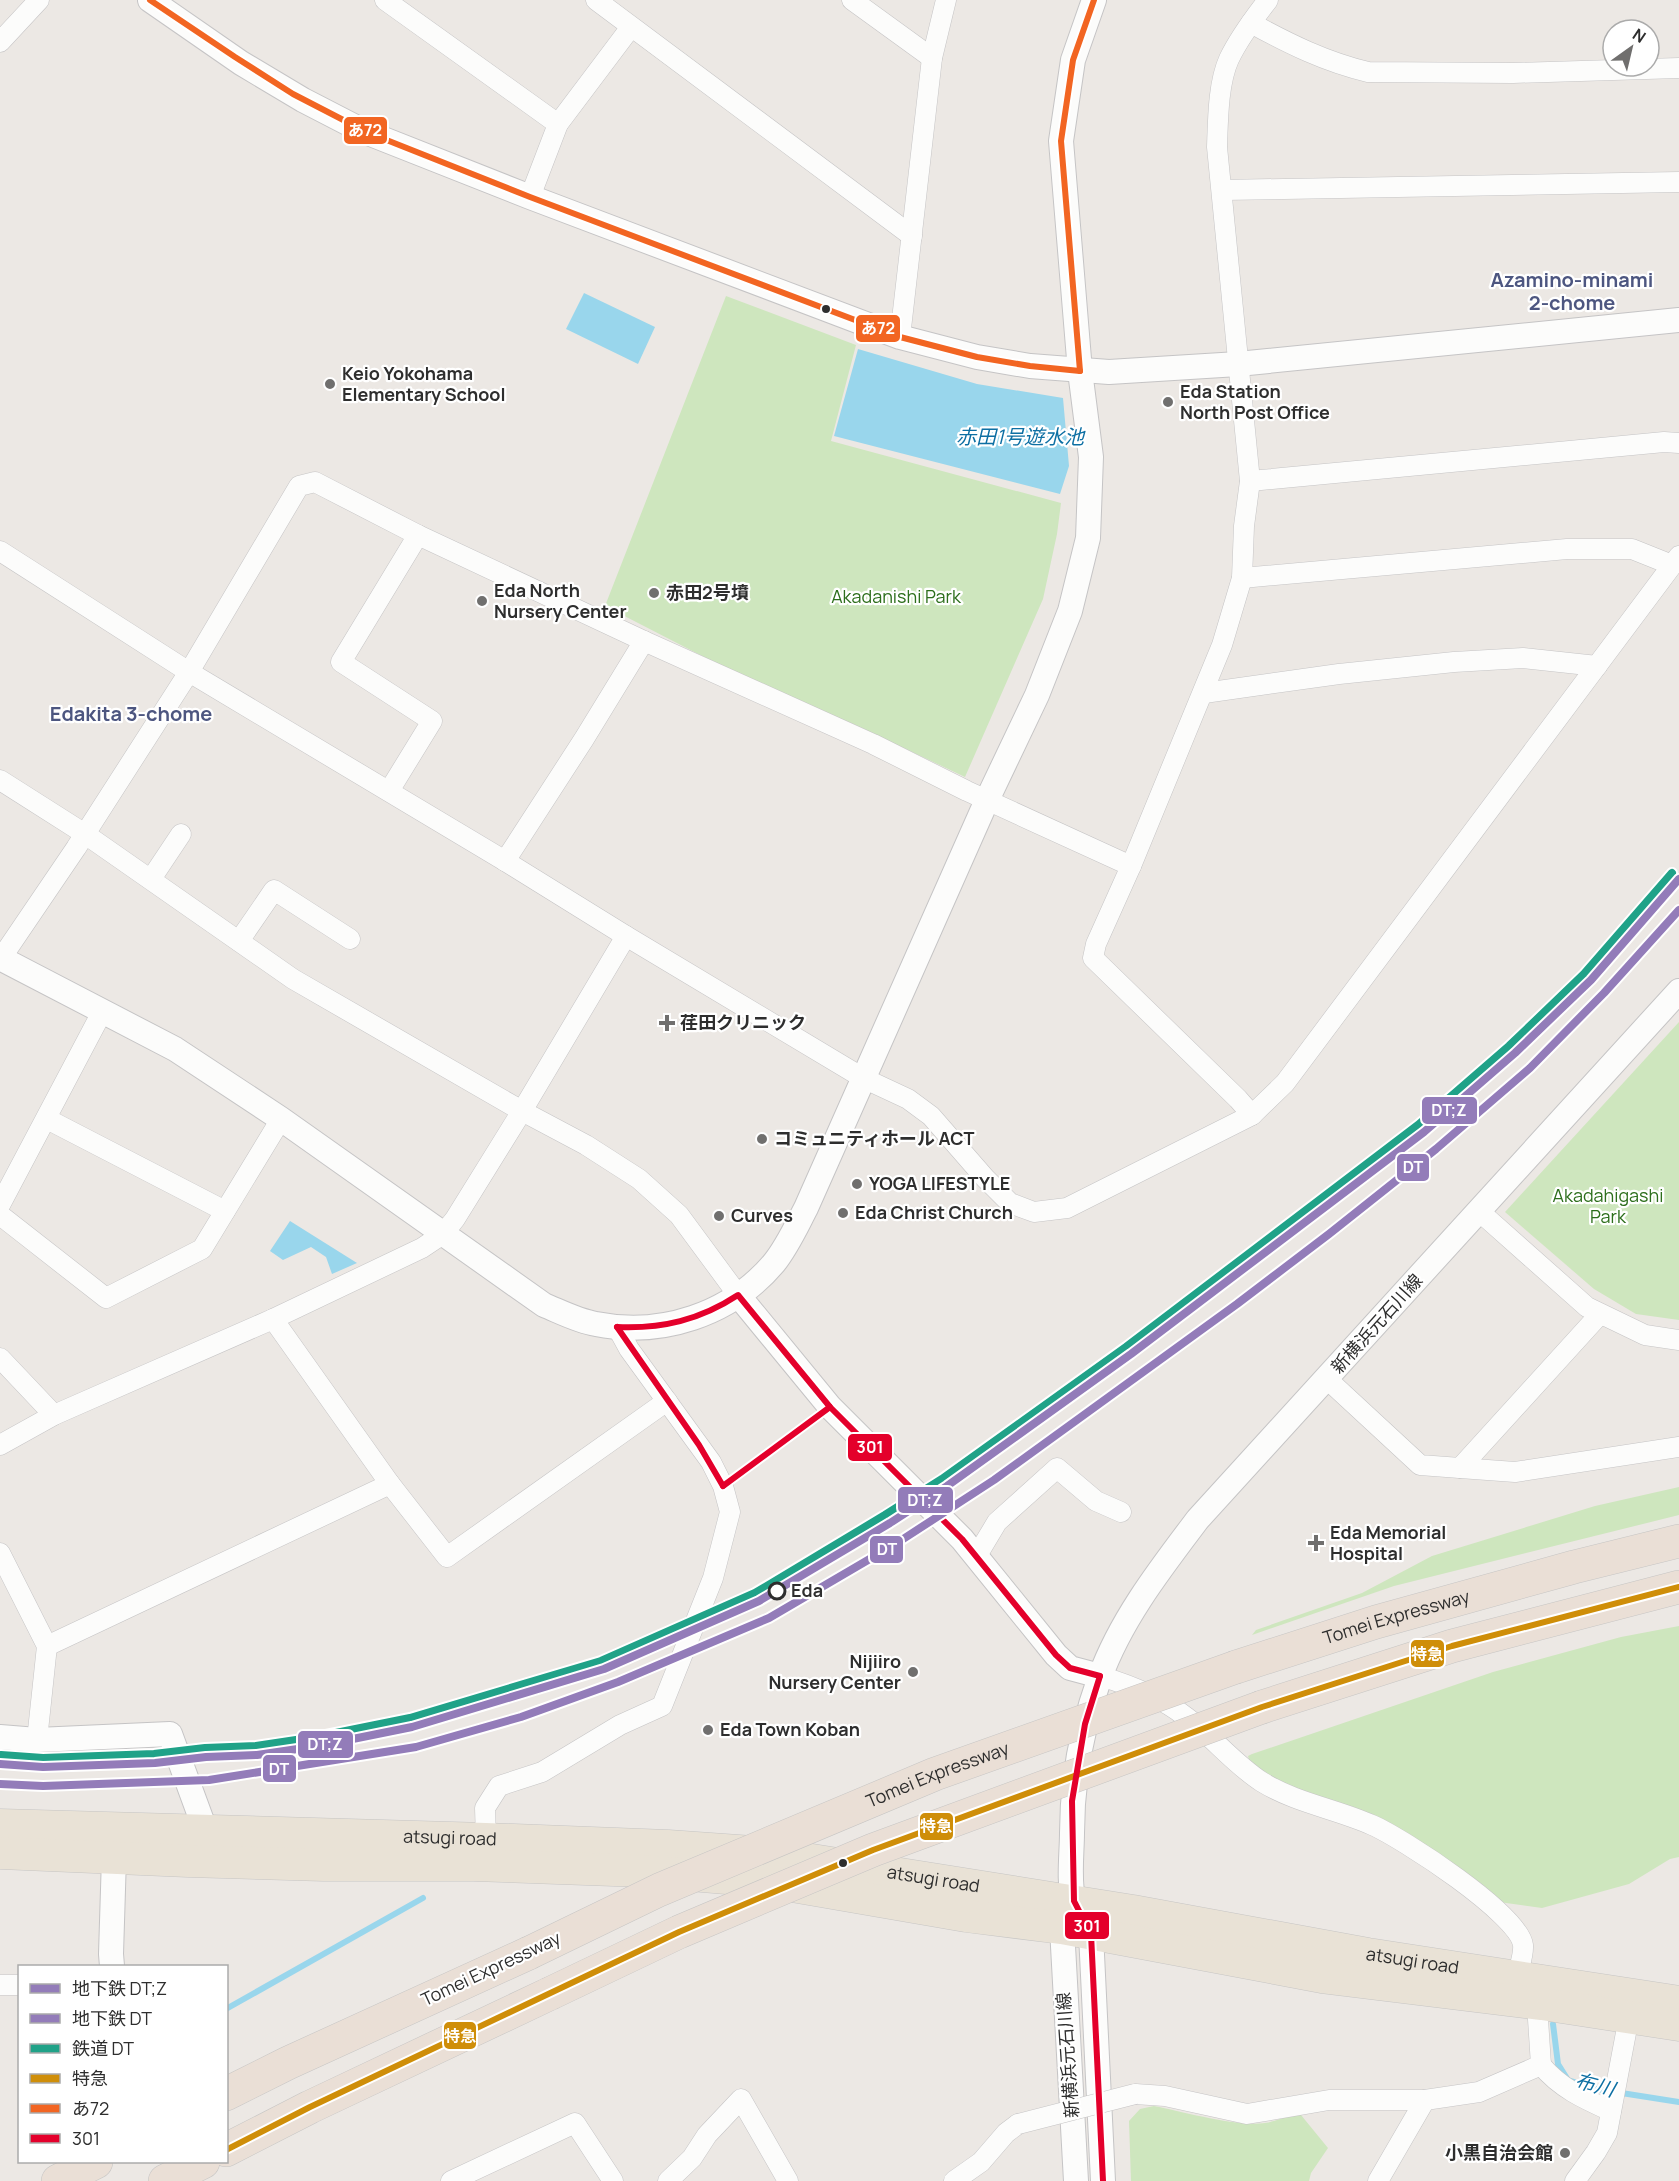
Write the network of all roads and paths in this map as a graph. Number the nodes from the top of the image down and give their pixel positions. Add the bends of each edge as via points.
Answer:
1 (39, 0) edge
2 (150, 0) edge
3 (385, 0) edge
4 (596, 0) edge
5 (852, 0) edge
6 (946, 0) edge
7 (1094, 0) edge
8 (1268, 0) edge
9 (1251, 23) junction
10 (631, 27) junction
11 (0, 42) edge
12 (932, 58) junction
13 (1679, 68) edge
14 (558, 124) junction
15 (1679, 182) edge
16 (1222, 190) junction
17 (530, 197) junction
18 (912, 236) junction
19 (1679, 320) edge
20 (900, 338) junction
21 (1238, 364) junction
22 (1080, 370) junction
23 (1679, 443) edge
24 (1250, 481) junction
25 (418, 535) junction
26 (0, 551) edge
27 (1676, 560) edge
28 (1242, 578) junction
29 (644, 641) junction
30 (1597, 666) junction
31 (189, 672) junction
32 (1204, 693) junction
33 (0, 780) edge
34 (389, 792) junction
35 (987, 800) junction
36 (85, 834) junction
37 (181, 834) dead end
38 (505, 861) junction
39 (1131, 866) junction
40 (151, 879) junction
41 (626, 936) junction
42 (350, 939) dead end
43 (238, 941) junction
44 (0, 959) edge
45 (1679, 991) edge
46 (102, 1012) junction
47 (863, 1078) junction
48 (522, 1111) junction
49 (1252, 1115) junction
50 (47, 1119) junction
51 (281, 1119) junction
52 (0, 1205) edge
53 (225, 1211) junction
54 (1480, 1212) junction
55 (0, 1215) edge
56 (443, 1234) junction
57 (738, 1295) junction
58 (1600, 1314) junction
59 (273, 1319) junction
60 (617, 1328) junction
61 (1679, 1340) edge
62 (0, 1358) edge
63 (1328, 1379) junction
64 (667, 1401) junction
65 (54, 1415) junction
66 (0, 1445) edge
67 (1679, 1447) edge
68 (1460, 1468) junction
69 (390, 1484) junction
70 (1121, 1512) dead end
71 (1679, 1541) edge
72 (0, 1553) edge
73 (976, 1557) junction
74 (1679, 1587) edge
75 (47, 1646) junction
76 (1100, 1676) junction
77 (0, 1737) edge
78 (37, 1740) junction
79 (0, 1825) edge
80 (206, 1832) junction
81 (486, 1839) junction
82 (0, 1853) edge
83 (114, 1857) junction
84 (1076, 1921) junction
85 (112, 1965) edge
86 (0, 1985) edge
87 (18, 1985) edge
88 (1542, 1992) junction
89 (1679, 2002) edge
90 (1629, 2017) junction
91 (1679, 2025) edge
92 (1541, 2065) junction
93 (228, 2093) edge
94 (1425, 2100) junction
95 (1611, 2109) junction
96 (228, 2149) edge
97 (94, 2163) edge
98 (201, 2163) edge
99 (485, 2173) edge
100 (58, 2181) edge
101 (165, 2181) edge
102 (451, 2181) edge
103 (613, 2181) edge
104 (668, 2181) edge
105 (788, 2181) edge
106 (954, 2181) edge
107 (1076, 2181) edge
108 (1103, 2181) edge
109 (1378, 2181) edge
110 (1575, 2181) edge

1 - 11 street
2 - 17 street via 241,63 353,126
3 - 14 street
4 - 10 street
5 - 12 street
6 - 12 street
7 - 22 street via 1073,60 1061,141
8 - 9 street
9 - 13 street via 1293,46 1368,72
9 - 16 street via 1228,60 1218,106
10 - 14 street
10 - 18 street
12 - 18 street
14 - 17 street
15 - 16 street
16 - 21 street
17 - 20 street
18 - 20 street
19 - 21 street
20 - 22 street via 976,357
21 - 22 street via 1109,372
21 - 24 street
22 - 35 street via 1091,457 1089,538 1070,612
23 - 24 street
24 - 28 street
25 - 29 street
25 - 31 street via 315,482 299,486
25 - 34 street via 341,662 432,721
26 - 31 street
27 - 28 street via 1632,549 1567,549
27 - 30 street
28 - 32 street
29 - 35 street
29 - 38 street
30 - 32 street via 1523,658 1454,662
30 - 49 street via 1284,1083
31 - 34 street
31 - 36 street
32 - 39 street
33 - 36 street
34 - 38 street
35 - 39 street
35 - 47 street
36 - 40 street
36 - 44 street
37 - 40 street
38 - 41 street
39 - 49 street via 1093,958
40 - 43 street
41 - 47 street
41 - 48 street
42 - 43 street via 274,890
43 - 48 street via 293,979
44 - 46 street
45 - 54 street, 新横浜元石川線
46 - 50 street
46 - 51 street via 175,1049
47 - 49 street via 908,1099 932,1116 1010,1203 1034,1212 1067,1208
47 - 57 street via 785,1246 774,1263
48 - 56 street
48 - 57 street via 639,1179 679,1215
50 - 52 street
50 - 53 street
51 - 53 street
51 - 56 street
53 - 55 street via 202,1249 106,1298
54 - 58 street via 1587,1307
54 - 63 street, 新横浜元石川線
56 - 59 street via 422,1248
56 - 60 street via 544,1305 594,1324
57 - 60 street via 693,1319 653,1328
57 - 73 street via 830,1407
58 - 61 street via 1645,1335
58 - 68 street
59 - 65 street
59 - 69 street
60 - 64 street
62 - 65 street
63 - 68 street via 1420,1465
63 - 76 street, 新横浜元石川線 via 1224,1490 1175,1549 1148,1587
64 - 69 street via 447,1557
64 - 81 street via 711,1462 730,1512 713,1578 662,1706 620,1725 542,1772 499,1786 485,1808
65 - 66 street
67 - 68 street via 1515,1472
69 - 75 street
70 - 73 street via 1096,1501 1057,1468 997,1522
71 - 93 highway, Tomei Expressway, bridge via 1376,1622 1236,1667 935,1774 659,1890
72 - 75 street
73 - 76 street via 1056,1655 1071,1668
74 - 96 highway, bridge via 1452,1646 1262,1707 873,1850 679,1932
75 - 78 street
76 - 84 street, 新横浜元石川線 via 1085,1724 1072,1801
76 - 88 street via 1129,1685 1186,1716 1261,1781 1288,1796 1371,1824 1397,1837 1485,1899 1518,1933
77 - 78 street
78 - 80 street via 170,1734
79 - 80 highway, atsugi road
80 - 81 highway, atsugi road
81 - 84 highway, atsugi road via 768,1853
82 - 83 highway, atsugi road
83 - 84 highway, atsugi road via 659,1872 763,1881 958,1915
83 - 85 street
84 - 88 highway, atsugi road via 1368,1954
84 - 107 street, 新横浜元石川線
84 - 108 street, 新横浜元石川線
86 - 87 street
88 - 89 highway, atsugi road
88 - 90 highway, atsugi road
88 - 92 street
90 - 91 highway, atsugi road
90 - 95 street
92 - 94 street via 1479,2092
92 - 95 street via 1566,2089
94 - 106 street, bridge via 1329,2100 1247,2114 1165,2096 1135,2094 1018,2124 981,2162
94 - 109 street
95 - 110 street via 1607,2133
97 - 100 highway
98 - 101 highway
99 - 102 street
99 - 103 street via 575,2123
104 - 105 street via 741,2099

